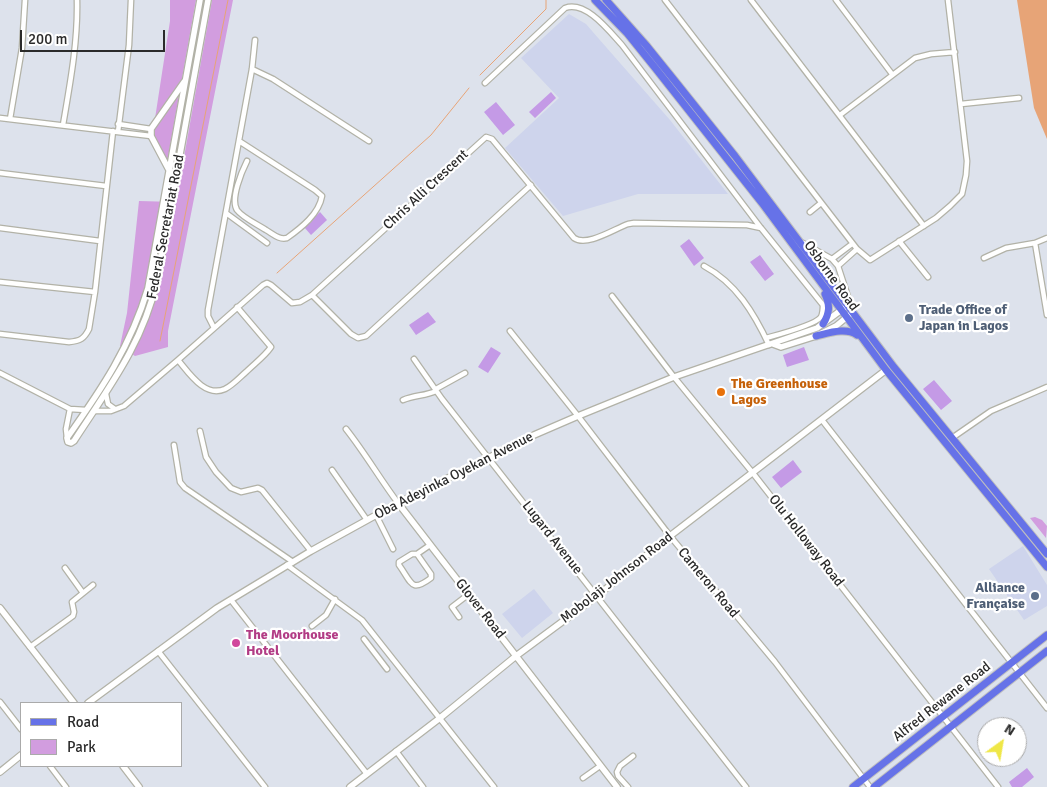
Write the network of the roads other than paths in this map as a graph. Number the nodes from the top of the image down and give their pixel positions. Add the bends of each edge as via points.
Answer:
1 (26, 0) edge
2 (78, 0) edge
3 (131, 0) edge
4 (200, 0) edge
5 (208, 0) edge
6 (595, 0) edge
7 (606, 0) edge
8 (666, 0) edge
9 (751, 0) edge
10 (836, 0) edge
11 (948, 0) edge
12 (255, 40) dead end
13 (955, 52) junction
14 (252, 69) junction
15 (892, 74) junction
16 (186, 80) junction
17 (485, 83) dead end
18 (1019, 98) dead end
19 (960, 104) junction
20 (840, 115) junction
21 (0, 118) edge
22 (10, 119) junction
23 (118, 124) junction
24 (63, 125) junction
25 (151, 128) junction
26 (115, 131) junction
27 (151, 136) junction
28 (239, 140) junction
29 (369, 141) dead end
30 (247, 161) dead end
31 (169, 171) junction
32 (0, 173) edge
33 (531, 185) junction
34 (106, 186) junction
35 (821, 203) junction
36 (810, 212) dead end
37 (226, 213) junction
38 (924, 226) junction
39 (0, 228) edge
40 (761, 228) junction
41 (1047, 238) edge
42 (100, 241) junction
43 (799, 241) junction
44 (899, 241) junction
45 (267, 243) dead end
46 (1035, 243) junction
47 (852, 244) junction
48 (857, 249) junction
49 (984, 258) dead end
50 (832, 259) junction
51 (704, 266) dead end
52 (838, 266) junction
53 (928, 277) dead end
54 (0, 282) edge
55 (819, 282) junction
56 (95, 292) junction
57 (312, 294) junction
58 (612, 296) dead end
59 (848, 305) junction
60 (237, 307) junction
61 (842, 311) junction
62 (853, 312) junction
63 (1047, 316) edge
64 (847, 318) junction
65 (823, 324) junction
66 (214, 328) junction
67 (510, 331) dead end
68 (0, 334) edge
69 (816, 336) junction
70 (766, 338) junction
71 (861, 338) junction
72 (771, 344) junction
73 (414, 359) dead end
74 (178, 360) junction
75 (886, 370) junction
76 (0, 373) edge
77 (464, 373) dead end
78 (674, 377) junction
79 (1047, 387) edge
80 (436, 390) junction
81 (106, 394) junction
82 (403, 400) dead end
83 (70, 409) junction
84 (115, 409) junction
85 (86, 410) junction
86 (94, 411) junction
87 (578, 416) junction
88 (822, 420) junction
89 (346, 429) dead end
90 (200, 431) dead end
91 (67, 438) junction
92 (952, 438) junction
93 (174, 445) dead end
94 (489, 458) junction
95 (332, 470) dead end
96 (752, 472) junction
97 (398, 503) junction
98 (376, 515) junction
99 (367, 520) junction
100 (670, 536) junction
101 (430, 545) junction
102 (393, 549) dead end
103 (311, 551) junction
104 (417, 554) junction
105 (1047, 554) edge
106 (290, 563) junction
107 (1047, 567) edge
108 (65, 568) dead end
109 (92, 585) dead end
110 (83, 593) junction
111 (468, 594) junction
112 (597, 596) junction
113 (335, 599) junction
114 (231, 600) junction
115 (0, 608) edge
116 (459, 617) dead end
117 (312, 626) dead end
118 (1047, 636) edge
119 (364, 639) dead end
120 (30, 647) junction
121 (385, 647) junction
122 (158, 650) junction
123 (1047, 650) edge
124 (376, 654) junction
125 (516, 656) junction
126 (1013, 663) junction
127 (387, 669) dead end
128 (1020, 672) junction
129 (0, 702) edge
130 (73, 702) edge
131 (89, 702) edge
132 (1047, 708) edge
133 (943, 717) junction
134 (440, 718) junction
135 (950, 726) junction
136 (20, 728) edge
137 (396, 751) junction
138 (20, 756) edge
139 (633, 756) dead end
140 (600, 766) junction
141 (51, 767) edge
142 (124, 767) edge
143 (0, 772) edge
144 (366, 774) junction
145 (582, 778) dead end
146 (863, 779) junction
147 (66, 787) edge
148 (139, 787) edge
149 (265, 787) edge
150 (350, 787) edge
151 (423, 787) edge
152 (494, 787) edge
153 (617, 787) edge
154 (628, 787) edge
155 (746, 787) edge
156 (853, 787) edge
157 (870, 787) edge
158 (874, 787) edge
159 (998, 787) edge

1 - 22 street
2 - 24 street
3 - 23 street via 130,45
4 - 16 main road, Federal Secretariat Road
5 - 81 main road, Federal Secretariat Road via 155,290 132,350
6 - 55 main road, Osborne Road via 627,33 762,203
7 - 43 main road, Osborne Road via 676,81
8 - 35 street
9 - 20 street
10 - 15 street
11 - 13 street
12 - 14 street
13 - 15 street via 915,58
13 - 19 street
14 - 28 street
14 - 29 street via 272,78
15 - 20 street
16 - 25 main road
16 - 31 main road, Federal Secretariat Road
17 - 40 street via 564,8 573,7 589,14 601,22 622,46
18 - 19 street
19 - 38 street via 967,161 962,194
20 - 38 street
21 - 22 street
22 - 24 street
23 - 25 street
23 - 26 street
24 - 26 street
25 - 27 main road
26 - 27 street
26 - 34 street
27 - 31 main road
28 - 30 street via 322,196 313,215 287,238 280,238 236,208 240,178
28 - 37 street
31 - 85 main road, Federal Secretariat Road via 142,308 126,346
32 - 34 street
33 - 40 street, Chris Alli Crescent via 579,241 588,241 634,223
33 - 57 street via 366,336 358,338 350,334
33 - 57 street, Chris Alli Crescent via 492,139 486,137
34 - 42 street
35 - 36 street
35 - 47 street
37 - 45 street
37 - 66 street via 208,310
38 - 44 street
39 - 42 street
40 - 70 street via 824,309 817,320
41 - 46 street
42 - 56 street
43 - 50 street
43 - 59 main road, Osborne Road
44 - 48 street via 870,260
44 - 53 street
46 - 49 street via 1006,248
46 - 63 street
47 - 48 street
47 - 50 street
48 - 52 street
50 - 52 street
51 - 70 street via 737,293 755,315
52 - 62 street
54 - 56 street
55 - 61 main road, Osborne Road
55 - 65 main road via 829,306 828,318
56 - 68 street via 89,329 79,341
57 - 60 street, Chris Alli Crescent via 292,303 267,283
58 - 78 street, Olu Holloway Road
59 - 61 main road, Oba Adeyinka Oyekan Avenue
59 - 62 main road, Osborne Road
60 - 66 street, Chris Alli Crescent
60 - 74 street via 271,347 236,381 225,389 212,390 196,382
61 - 64 main road, Osborne Road
61 - 65 main road, Oba Adeyinka Oyekan Avenue
62 - 64 main road
62 - 92 main road, Osborne Road
64 - 69 main road
64 - 71 main road, Osborne Road
65 - 72 main road, Oba Adeyinka Oyekan Avenue
66 - 74 street, Chris Alli Crescent
67 - 87 street, Cameron Road
69 - 71 main road via 841,331
69 - 72 main road via 781,347
70 - 72 street
71 - 75 main road, Osborne Road
72 - 78 main road, Oba Adeyinka Oyekan Avenue
73 - 80 street, Lugard Avenue
74 - 84 street, Chris Alli Crescent via 124,406
75 - 88 main road, Mobolaji Johnson Road
75 - 107 main road, Osborne Road
76 - 83 street
77 - 80 street
78 - 87 main road, Oba Adeyinka Oyekan Avenue
78 - 96 street, Olu Holloway Road
79 - 92 street via 991,411
80 - 82 street via 425,396 415,395
80 - 94 street, Lugard Avenue
81 - 84 street via 108,404
81 - 86 main road, Federal Secretariat Road
83 - 85 street
83 - 91 street
84 - 86 street, Chris Alli Crescent
85 - 91 main road, Federal Secretariat Road
86 - 91 main road, Federal Secretariat Road via 74,441 68,442
87 - 94 main road, Oba Adeyinka Oyekan Avenue
87 - 100 street, Cameron Road
88 - 96 main road, Mobolaji Johnson Road
88 - 126 street
89 - 97 street, Glover Road
90 - 103 street via 206,457 216,472 231,488 240,492 262,490
92 - 105 main road, Osborne Road
93 - 106 street via 180,482 185,488
94 - 97 main road, Oba Adeyinka Oyekan Avenue
94 - 112 street, Lugard Avenue
95 - 99 street
96 - 100 main road, Mobolaji Johnson Road
96 - 133 street, Olu Holloway Road
97 - 98 main road, Oba Adeyinka Oyekan Avenue
97 - 101 main road, Glover Road
98 - 99 main road, Oba Adeyinka Oyekan Avenue
98 - 102 street
99 - 103 main road, Oba Adeyinka Oyekan Avenue
100 - 112 main road, Mobolaji Johnson Road
100 - 146 street, Cameron Road via 775,662
101 - 104 street
101 - 111 main road, Glover Road
103 - 106 main road, Oba Adeyinka Oyekan Avenue
104 - 104 street via 431,574 431,578 420,586 413,585 399,565 407,556
106 - 113 street
106 - 114 main road, Oba Adeyinka Oyekan Avenue
108 - 110 street
109 - 110 street
110 - 120 street via 72,602 73,616
111 - 116 street via 452,607
111 - 125 main road, Glover Road
112 - 125 main road, Mobolaji Johnson Road
112 - 155 street, Lugard Avenue
113 - 117 street via 323,618
113 - 121 street via 362,620
114 - 122 main road, Oba Adeyinka Oyekan Avenue
114 - 144 street
115 - 120 main road
118 - 126 main road, Alfred Rewane Road
119 - 124 street
120 - 130 main road
121 - 124 street
121 - 134 street
122 - 131 main road, Oba Adeyinka Oyekan Avenue
122 - 149 street
123 - 128 main road, Alfred Rewane Road
124 - 127 street
125 - 134 main road, Mobolaji Johnson Road
125 - 140 main road, Glover Road
126 - 128 street
126 - 133 main road, Alfred Rewane Road
128 - 132 street
128 - 135 main road, Alfred Rewane Road
129 - 136 street
133 - 135 street, Olu Holloway Road
133 - 146 main road, Alfred Rewane Road
134 - 137 main road, Mobolaji Johnson Road
134 - 152 street
135 - 158 main road, Alfred Rewane Road
135 - 159 street, Olu Holloway Road
137 - 144 main road, Mobolaji Johnson Road
137 - 151 street
138 - 143 main road
139 - 154 street via 617,772
140 - 145 street
140 - 153 main road, Glover Road
141 - 147 street
142 - 148 main road
144 - 150 main road, Mobolaji Johnson Road
146 - 156 main road, Alfred Rewane Road
146 - 157 street, Cameron Road

